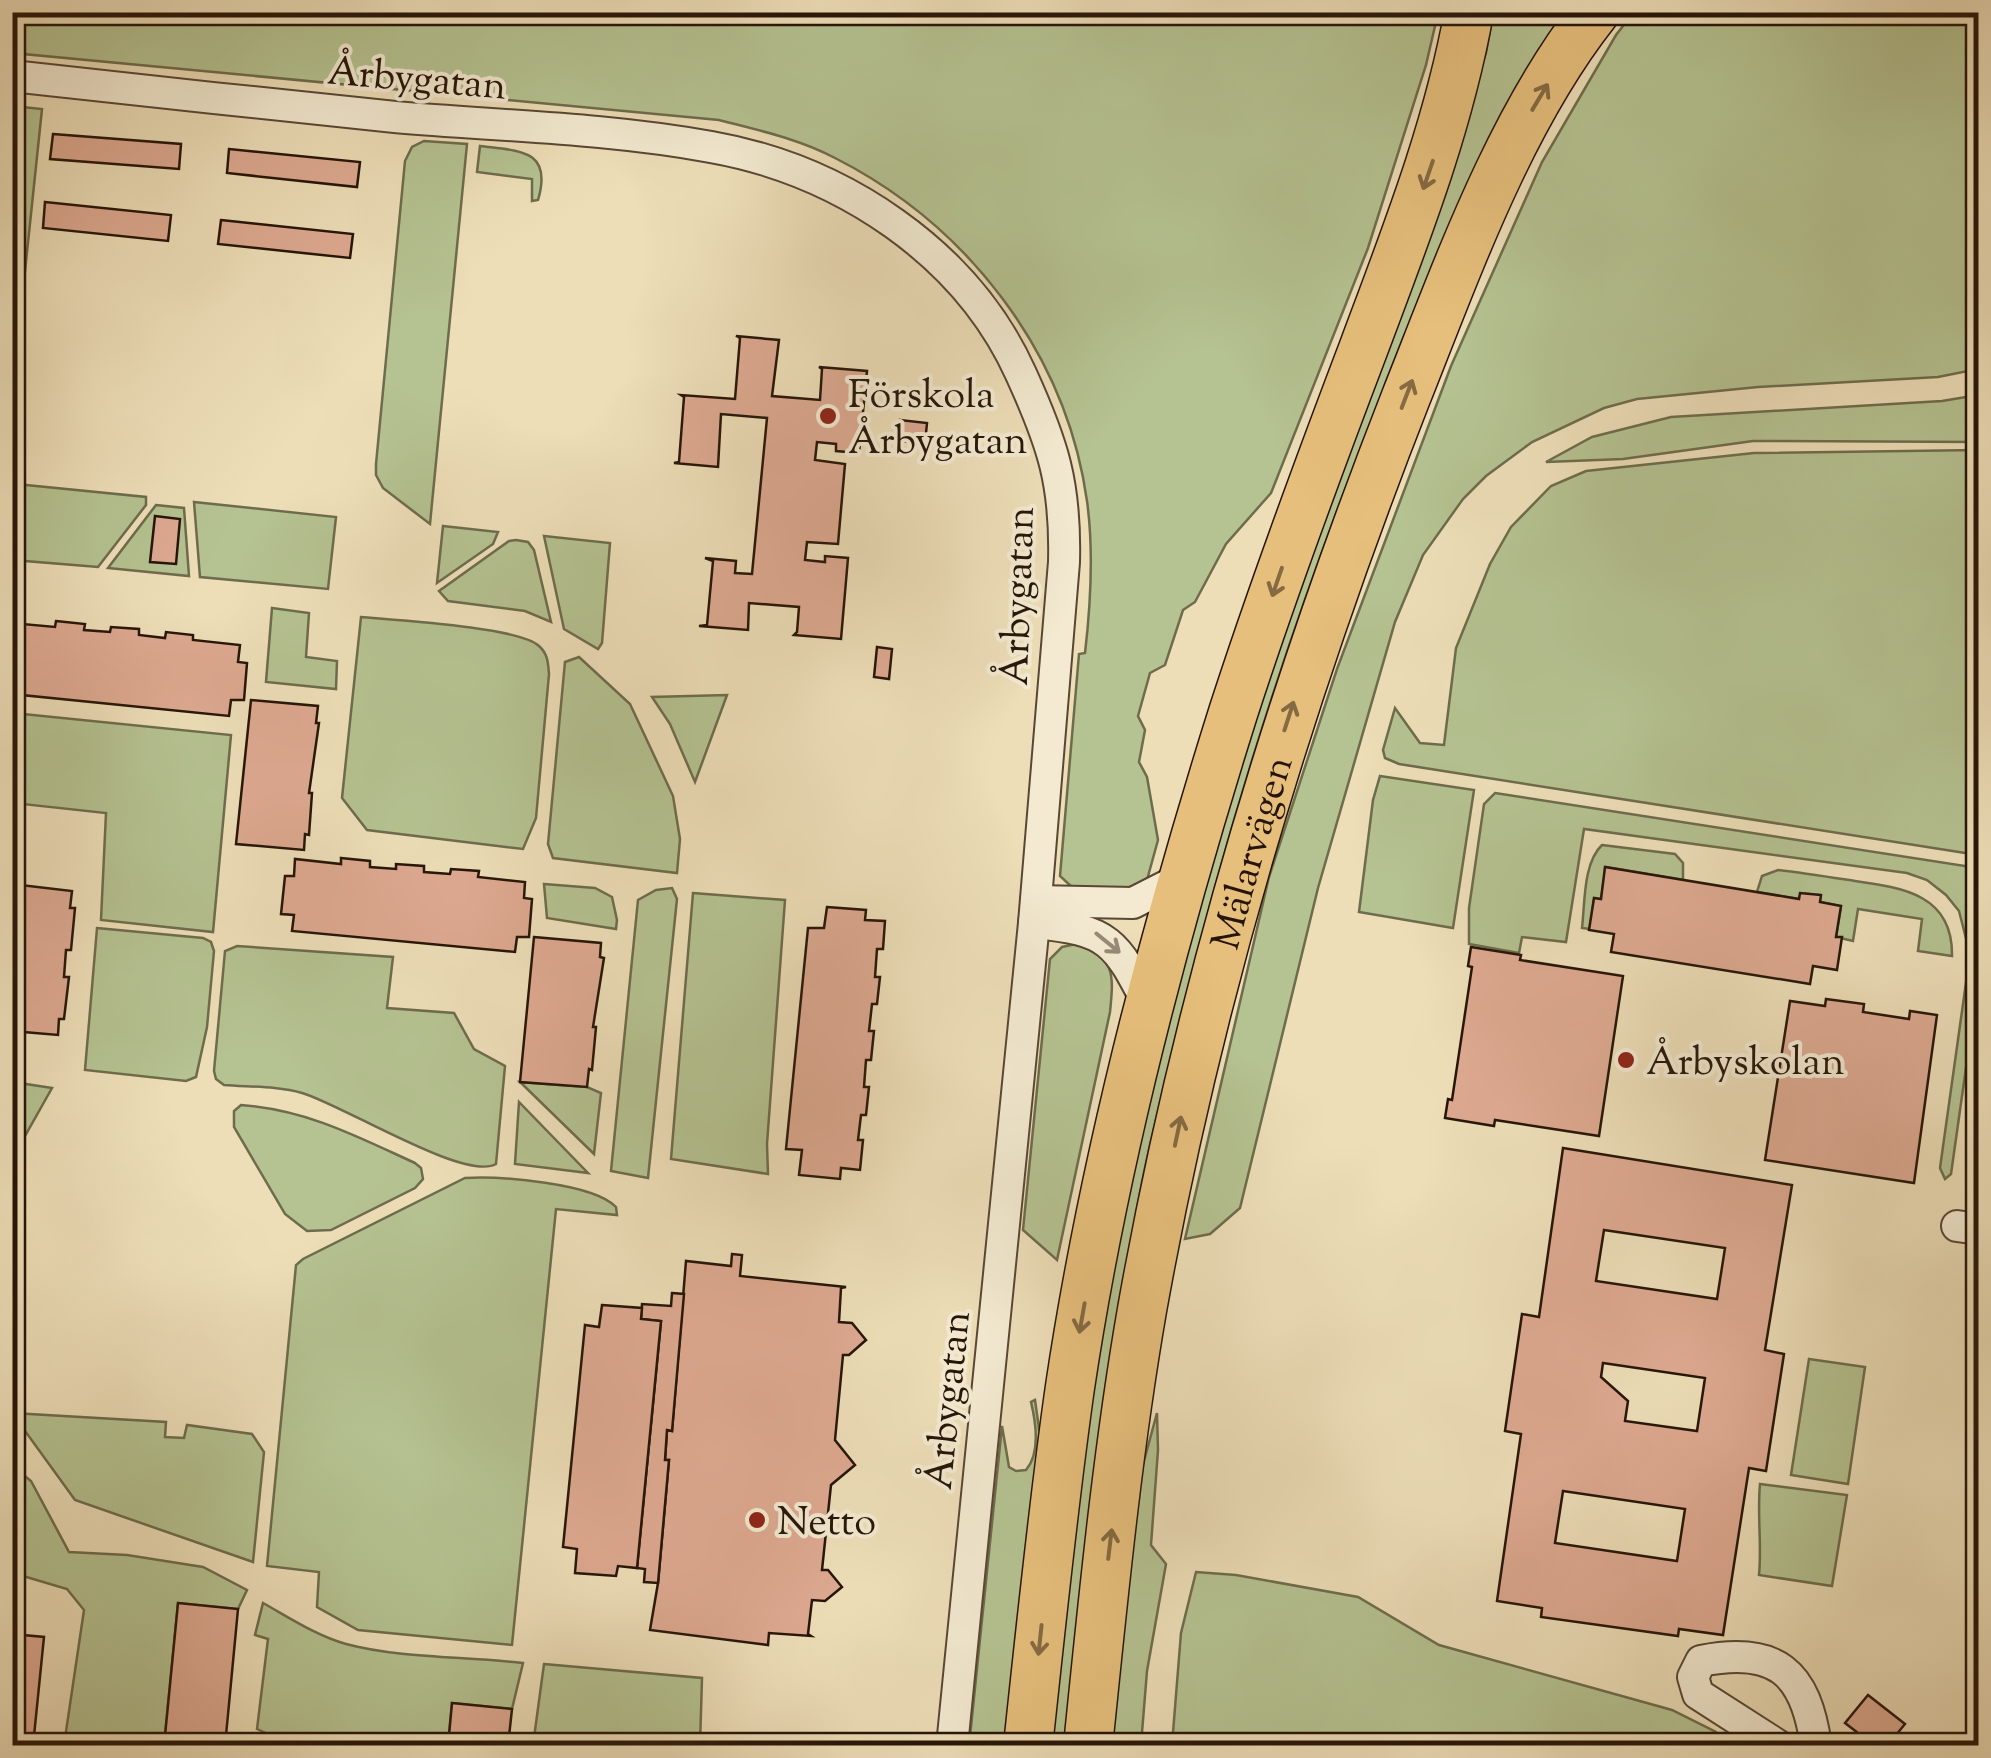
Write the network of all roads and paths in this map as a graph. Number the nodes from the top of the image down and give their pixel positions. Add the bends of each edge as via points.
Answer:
1 (1469, 12) edge
2 (1595, 12) edge
3 (12, 76) edge
4 (1184, 877) junction
5 (1036, 912) junction
6 (1150, 1008) junction
7 (952, 1746) edge
8 (1028, 1746) edge
9 (1088, 1746) edge
10 (1779, 1746) edge
11 (1816, 1746) edge

1 -> 4 main road, Mälarvägen via 1430,172 1300,514
9 -> 2 main road, Mälarvägen via 1142,1310 1179,1125 1248,850 1288,718 1414,378 1532,110
3 - 5 street, Årbygatan via 710,146 836,188 940,258 1006,340 1048,434 1065,515
4 - 5 street via 1134,903
4 - 6 main road, Mälarvägen
5 -> 6 street via 1097,933 1120,953
5 - 7 street, Årbygatan
6 -> 8 main road, Mälarvägen via 1070,1385
10 - 11 street via 1698,1694 1694,1677 1702,1660 1742,1658 1792,1675

